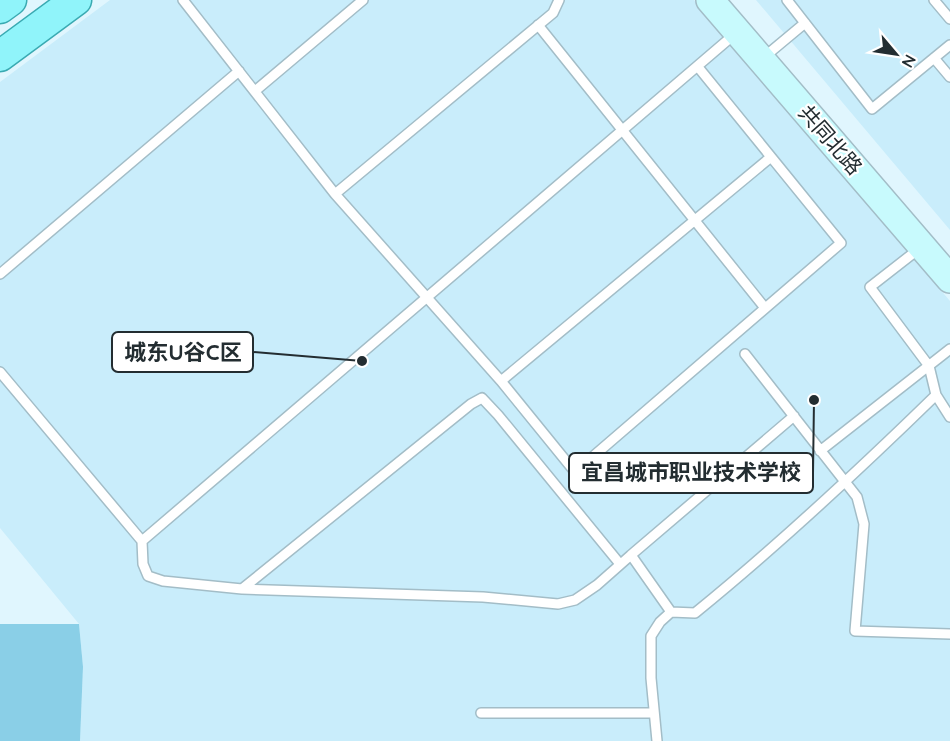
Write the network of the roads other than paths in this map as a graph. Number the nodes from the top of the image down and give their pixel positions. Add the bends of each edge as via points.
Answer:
1 (11, 0) edge
2 (76, 0) edge
3 (183, 0) edge
4 (363, 0) edge
5 (559, 0) edge
6 (710, 0) edge
7 (787, 0) edge
8 (934, 0) edge
9 (0, 8) edge
10 (948, 14) edge
11 (805, 23) junction
12 (538, 25) junction
13 (738, 31) junction
14 (950, 45) edge
15 (0, 56) edge
16 (934, 58) junction
17 (761, 60) junction
18 (698, 67) junction
19 (239, 71) junction
20 (950, 77) edge
21 (255, 91) junction
22 (623, 131) junction
23 (771, 157) junction
24 (334, 194) junction
25 (694, 220) junction
26 (922, 247) junction
27 (0, 274) edge
28 (950, 279) edge
29 (427, 297) junction
30 (765, 308) junction
31 (950, 349) edge
32 (745, 354) dead end
33 (929, 366) junction
34 (0, 372) edge
35 (501, 381) junction
36 (936, 395) junction
37 (794, 416) junction
38 (950, 417) edge
39 (820, 451) junction
40 (847, 482) junction
41 (142, 541) junction
42 (631, 555) junction
43 (620, 564) junction
44 (242, 590) junction
45 (671, 612) junction
46 (950, 634) edge
47 (481, 712) dead end
48 (654, 713) junction
49 (657, 741) edge

1 - 9 main road
2 - 15 main road
3 - 19 lane
4 - 21 lane
5 - 12 lane via 553,13
6 - 13 street, 共同北路
7 - 11 lane
8 - 10 lane
11 - 16 lane via 872,109
11 - 17 lane
12 - 22 lane
12 - 24 lane
13 - 17 street, 共同北路
13 - 18 lane
14 - 16 lane
16 - 20 lane
17 - 26 street, 共同北路
18 - 22 lane
18 - 23 lane
19 - 21 lane
19 - 27 lane
21 - 24 lane
22 - 25 lane
22 - 29 lane
23 - 25 lane
23 - 30 lane via 841,243
24 - 29 lane
25 - 30 lane
25 - 35 lane
26 - 28 street, 共同北路
26 - 33 lane via 870,287
29 - 35 lane
29 - 41 lane
30 - 35 lane via 574,472
31 - 33 lane
32 - 37 lane
33 - 36 lane
33 - 39 lane
34 - 41 lane
36 - 38 lane
36 - 40 lane
37 - 39 lane
37 - 42 lane
39 - 40 lane
40 - 45 lane via 695,613
40 - 46 lane via 857,497 864,524 855,631
41 - 44 lane via 148,576
42 - 43 lane
42 - 45 lane
43 - 44 lane via 575,600 558,604 483,597
43 - 44 lane via 482,398
45 - 48 lane via 651,636
47 - 48 lane
48 - 49 lane

